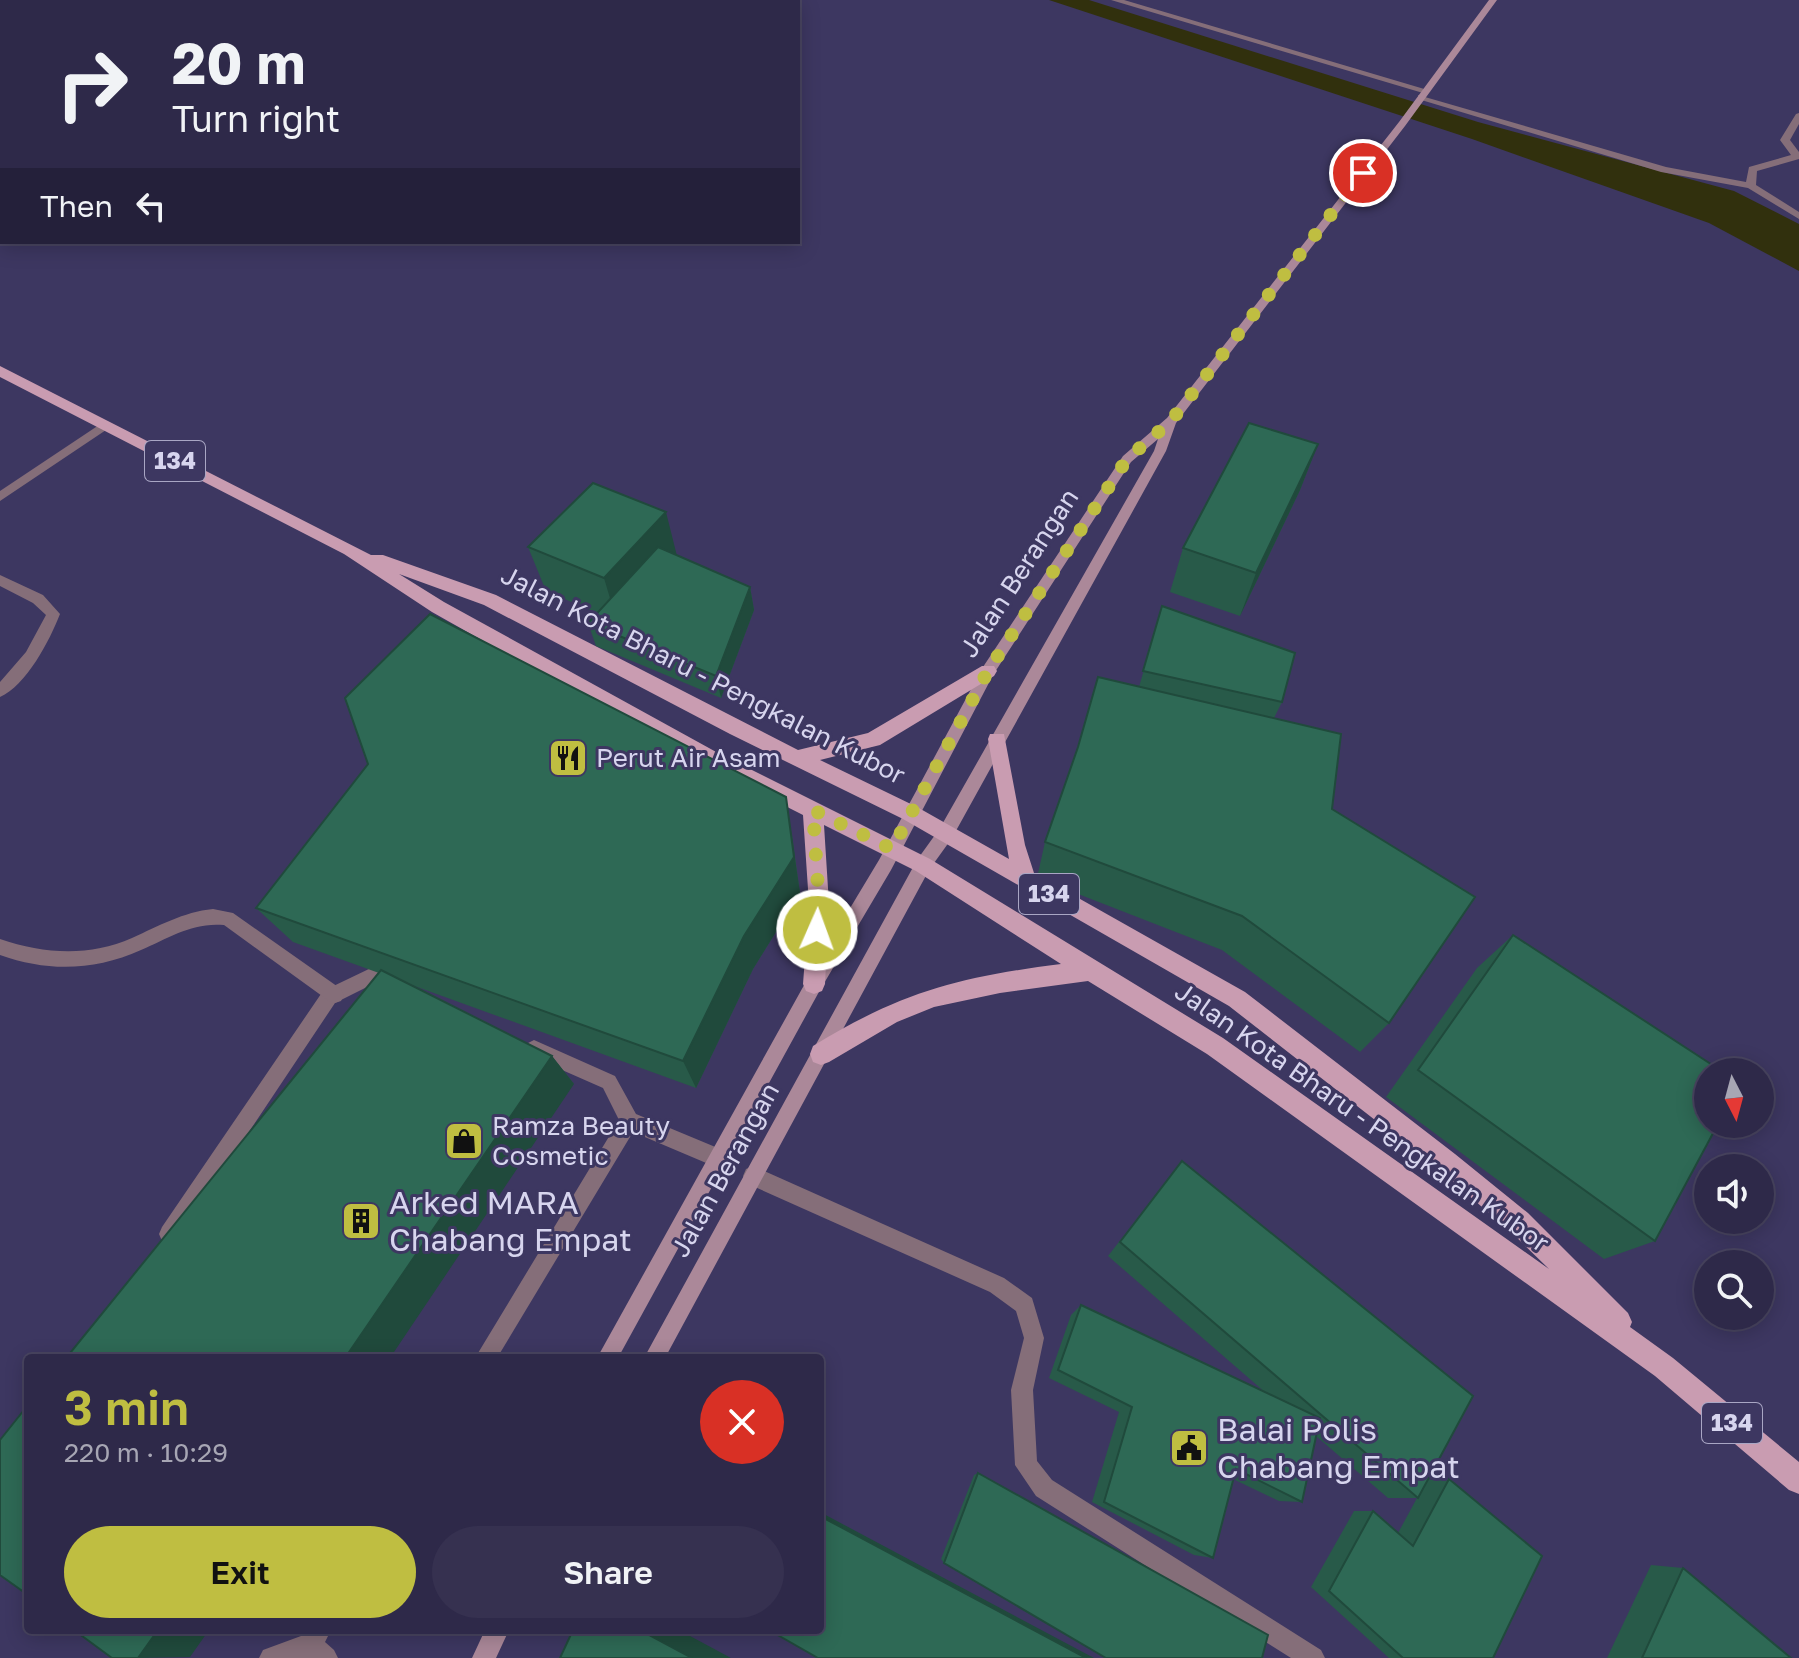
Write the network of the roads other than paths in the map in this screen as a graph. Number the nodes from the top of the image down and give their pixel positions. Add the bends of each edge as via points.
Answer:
1 (1115, 0) edge
2 (1493, 0) edge
3 (1421, 96) junction
4 (1799, 116) edge
5 (1798, 156) edge
6 (1751, 186) junction
7 (1799, 216) edge
8 (0, 371) edge
9 (1171, 421) junction
10 (105, 425) junction
11 (0, 497) edge
12 (350, 550) junction
13 (0, 580) edge
14 (988, 671) junction
15 (0, 691) edge
16 (997, 739) junction
17 (796, 758) junction
18 (813, 810) junction
19 (910, 813) junction
20 (946, 833) junction
21 (892, 849) junction
22 (923, 865) junction
23 (1026, 881) junction
24 (0, 947) edge
25 (1090, 971) junction
26 (814, 984) junction
27 (335, 995) junction
28 (413, 995) edge
29 (511, 1038) edge
30 (821, 1054) junction
31 (629, 1121) junction
32 (718, 1158) junction
33 (753, 1176) junction
34 (155, 1255) edge
35 (487, 1354) edge
36 (609, 1354) edge
37 (656, 1354) edge
38 (1664, 1367) junction
39 (1799, 1480) edge
40 (495, 1634) edge
41 (318, 1644) edge
42 (271, 1658) edge
43 (484, 1658) edge
44 (1313, 1658) edge

1 - 3 street
2 - 3 main road, Jalan Berangan
3 - 6 street via 1664,170
3 - 9 main road, Jalan Berangan
4 - 5 street via 1785,140
5 - 6 street via 1752,169
6 - 7 street
8 - 10 main road, Jalan Kota Bharu - Pengkalan Kubor / 134
9 - 14 main road, Jalan Berangan via 1127,459
9 - 16 main road, Jalan Berangan via 1160,451
10 - 11 street
10 - 12 main road, Jalan Kota Bharu - Pengkalan Kubor / 134
12 - 17 main road, Jalan Kota Bharu - Pengkalan Kubor / 134 via 490,600
12 - 18 main road, Jalan Kota Bharu - Pengkalan Kubor / 134 via 438,607
13 - 15 street via 38,599 53,614 29,660
14 - 17 main road via 873,740
14 - 19 main road, Jalan Berangan
16 - 20 main road, Jalan Berangan
16 - 23 main road
17 - 19 main road, Jalan Kota Bharu - Pengkalan Kubor / 134
18 - 21 main road, Jalan Kota Bharu - Pengkalan Kubor / 134
18 - 26 main road via 819,904
19 - 20 main road, Jalan Kota Bharu - Pengkalan Kubor / 134
19 - 21 main road, Jalan Berangan
20 - 22 main road, Jalan Berangan
20 - 23 main road, Jalan Kota Bharu - Pengkalan Kubor / 134
21 - 22 main road, Jalan Kota Bharu - Pengkalan Kubor / 134
21 - 26 main road, Jalan Berangan
22 - 25 main road, Jalan Kota Bharu - Pengkalan Kubor / 134
22 - 30 main road, Jalan Berangan
23 - 38 main road, Jalan Kota Bharu - Pengkalan Kubor / 134 via 1237,999 1519,1222
24 - 27 street via 87,961 211,915 227,918
25 - 30 main road via 970,988 913,1004
25 - 38 main road, Jalan Kota Bharu - Pengkalan Kubor / 134 via 1215,1046
26 - 32 main road, Jalan Berangan
27 - 28 street via 371,976
27 - 34 street
29 - 31 street via 609,1082
30 - 33 main road, Jalan Berangan
31 - 32 street
31 - 35 street
32 - 36 main road, Jalan Berangan
33 - 37 main road, Jalan Berangan
33 - 44 street via 997,1285 1025,1305 1034,1338 1022,1390 1026,1465 1044,1488
38 - 39 main road, Jalan Kota Bharu - Pengkalan Kubor / 134
40 - 43 main road
41 - 42 street

